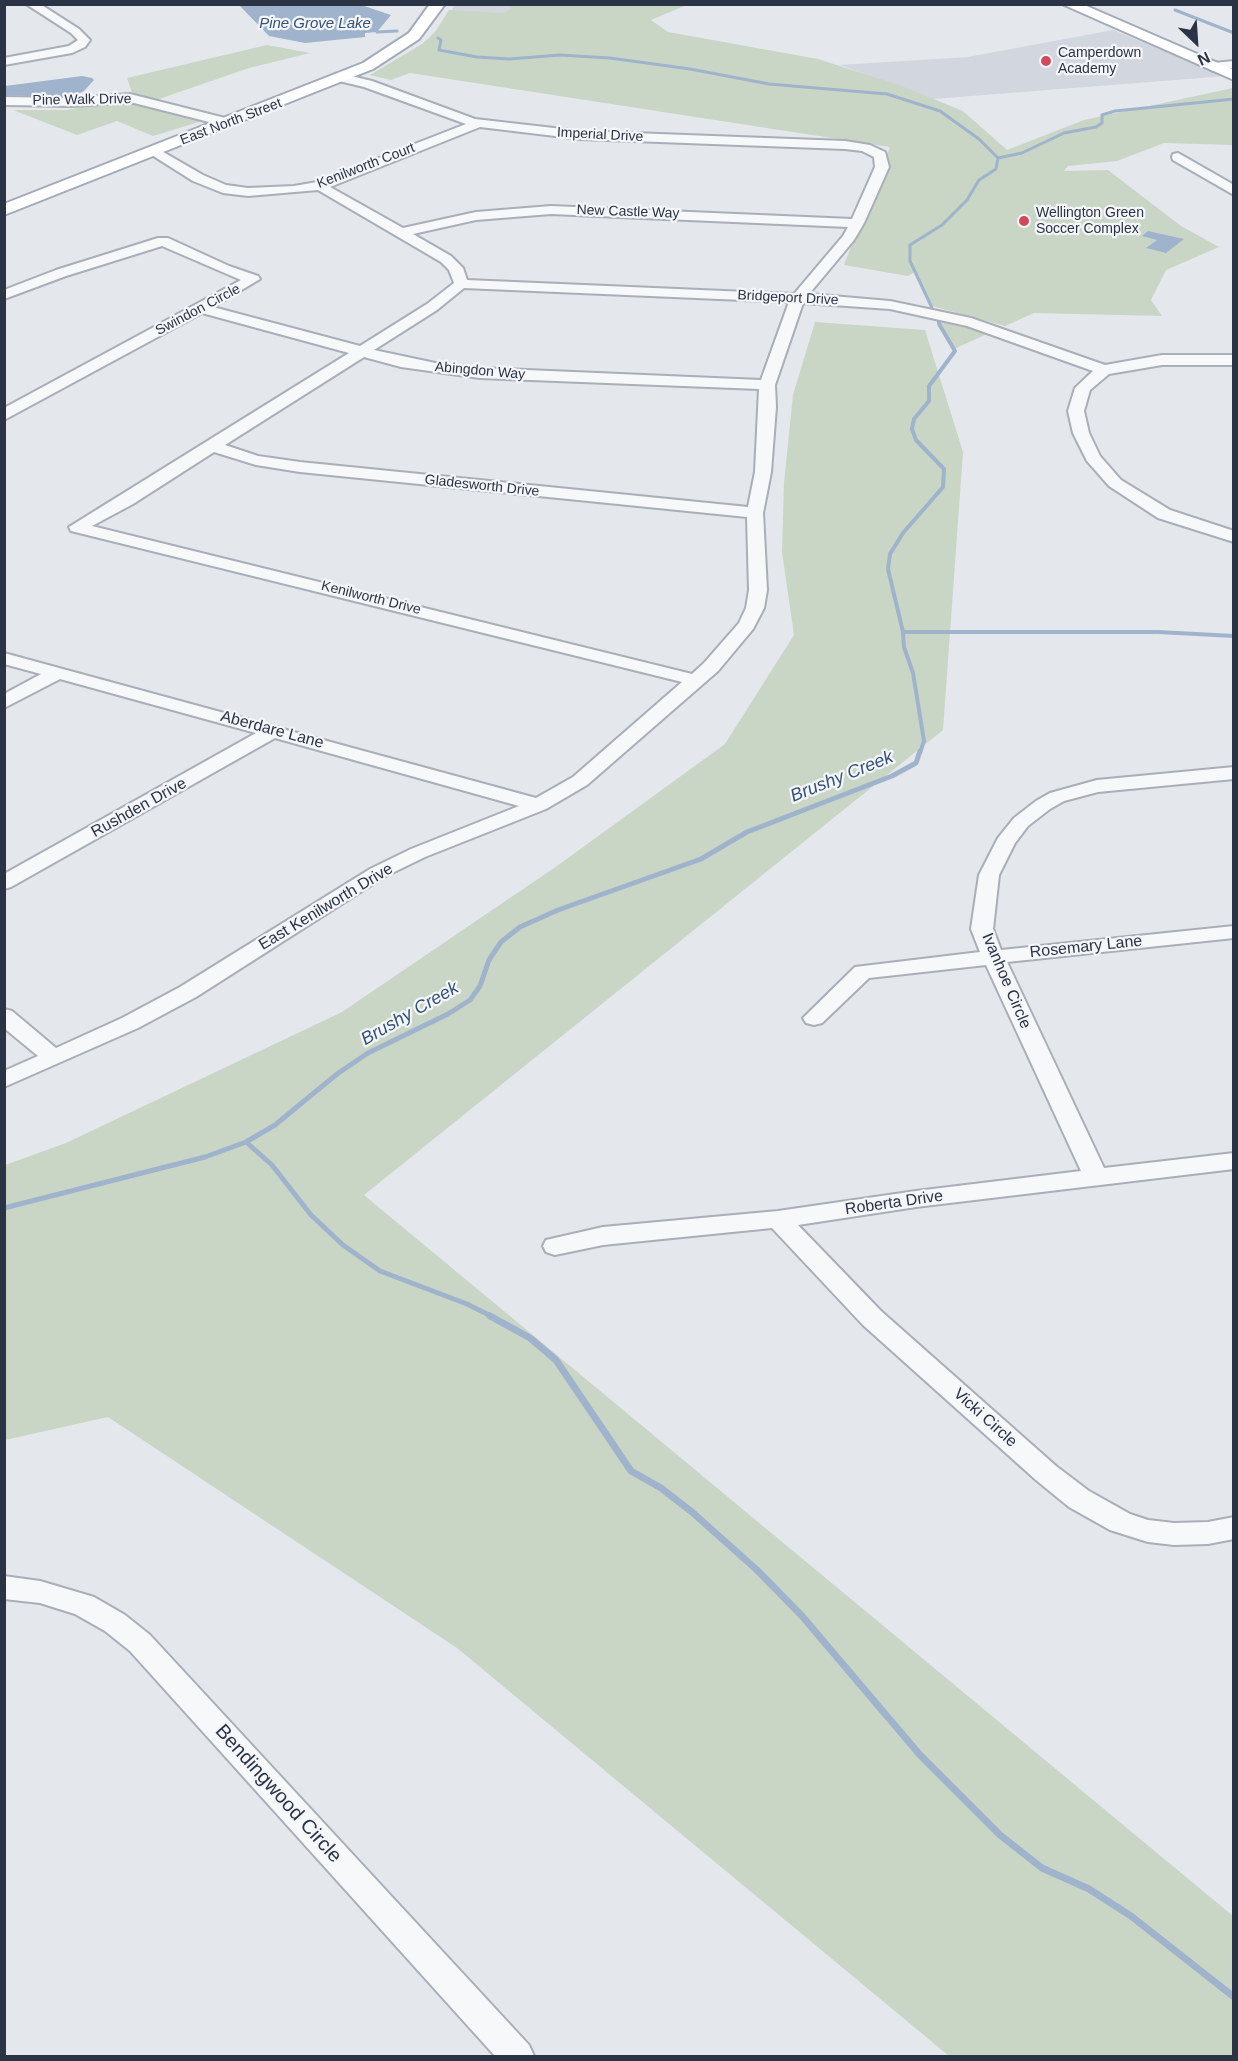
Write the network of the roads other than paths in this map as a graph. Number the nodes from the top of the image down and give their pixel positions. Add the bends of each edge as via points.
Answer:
1 (31, 4) edge
2 (438, 4) edge
3 (1070, 4) edge
4 (4, 51) edge
5 (17, 60) junction
6 (4, 62) edge
7 (1233, 64) edge
8 (1213, 67) junction
9 (1233, 76) edge
10 (343, 78) junction
11 (4, 101) edge
12 (229, 123) junction
13 (478, 123) junction
14 (153, 152) junction
15 (1178, 156) dead end
16 (320, 186) junction
17 (1233, 191) edge
18 (4, 210) edge
19 (857, 223) junction
20 (401, 233) junction
21 (461, 284) junction
22 (4, 295) edge
23 (798, 298) junction
24 (200, 308) junction
25 (362, 351) junction
26 (1233, 360) edge
27 (1104, 370) junction
28 (767, 385) junction
29 (4, 415) edge
30 (211, 446) junction
31 (755, 513) junction
32 (1233, 537) edge
33 (4, 658) edge
34 (59, 672) junction
35 (695, 680) junction
36 (4, 702) edge
37 (274, 731) junction
38 (1233, 773) edge
39 (538, 805) junction
40 (4, 883) edge
41 (1233, 932) edge
42 (994, 957) junction
43 (4, 1016) edge
44 (814, 1018) dead end
45 (54, 1058) junction
46 (4, 1080) edge
47 (1233, 1161) edge
48 (1096, 1178) junction
49 (778, 1219) junction
50 (555, 1246) dead end
51 (1233, 1528) edge
52 (4, 1587) edge
53 (517, 2056) edge

1 - 5 street via 84,40 72,49
2 - 10 main road, East North Street via 407,42
3 - 8 main road
4 - 5 street
5 - 6 street
7 - 8 street
8 - 9 main road
10 - 12 main road, East North Street
10 - 13 street, Imperial Drive
11 - 12 street, Pine Walk Drive via 130,98
12 - 14 main road, East North Street
13 - 16 street, Kenilworth Court
13 - 19 street, Imperial Drive via 580,135 865,148 883,159
14 - 16 street, Kenilworth Court via 205,182 231,190 271,192
14 - 18 main road, East North Street
15 - 17 street
16 - 20 street
19 - 20 street, New Castle Way via 551,210 476,216
19 - 23 street
20 - 21 street via 451,263
21 - 23 street, Bridgeport Drive
21 - 25 street, Kenilworth Drive
22 - 24 street, Swindon Circle via 163,241 253,279
23 - 27 street, Bridgeport Drive via 871,303 958,318
23 - 28 street
24 - 25 street, Abingdon Way
24 - 29 street, Swindon Circle
25 - 28 street, Abingdon Way via 422,366 468,372
25 - 30 street, Kenilworth Drive
26 - 27 street via 1162,360
27 - 32 street via 1083,388 1076,411 1081,433 1102,471 1130,495 1164,514
28 - 31 street via 763,472
30 - 31 street, Gladesworth Drive via 300,467
30 - 35 street, Kenilworth Drive via 121,504 77,527
31 - 35 street via 755,608 728,649
33 - 34 street, Aberdare Lane
34 - 36 street
34 - 37 street, Aberdare Lane
35 - 39 street, East Kenilworth Drive via 594,771
37 - 39 street, Aberdare Lane
37 - 40 street, Rushden Drive
38 - 42 street, Ivanhoe Circle via 1097,786 1057,798 1033,812 1005,842 990,876 982,929
39 - 45 street, East Kenilworth Drive via 377,873 188,992
41 - 42 street, Rosemary Lane
42 - 44 street, Rosemary Lane via 863,972
42 - 48 street, Ivanhoe Circle
43 - 45 street
45 - 46 street, East Kenilworth Drive
47 - 48 street, Roberta Drive
48 - 49 street, Roberta Drive
49 - 50 street, Roberta Drive via 603,1236
49 - 51 street, Vicki Circle via 872,1318 1079,1499 1120,1522 1148,1531 1208,1533
52 - 53 street, Bendingwood Circle via 40,1592 84,1605 140,1643

